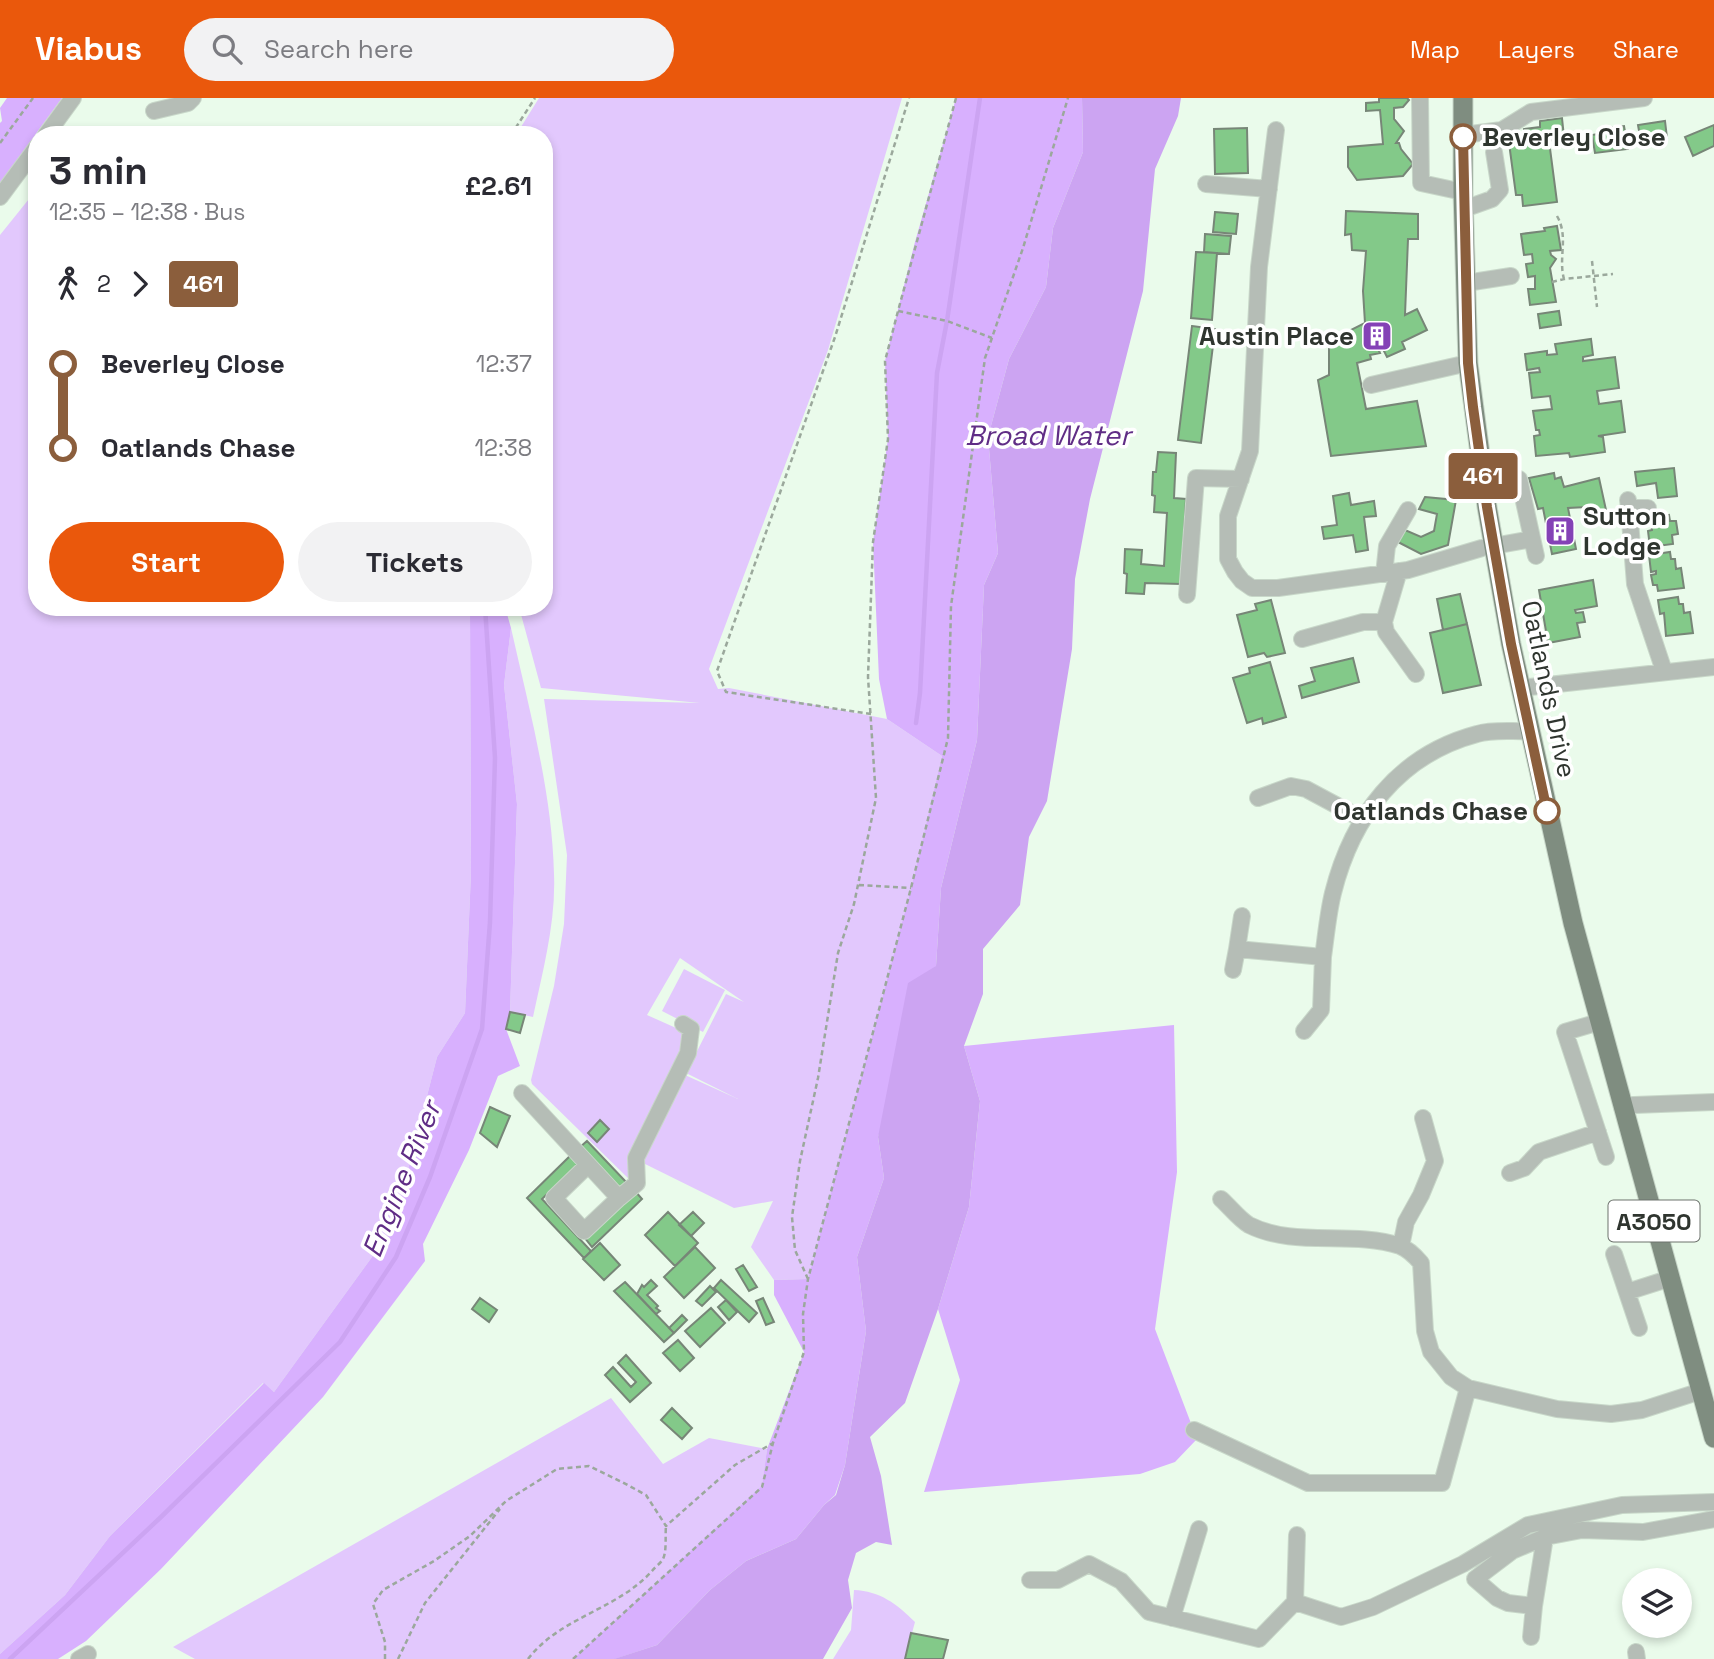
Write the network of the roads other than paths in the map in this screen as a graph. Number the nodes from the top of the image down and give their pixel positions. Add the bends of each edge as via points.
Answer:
1 (73, 98) edge
2 (193, 98) edge
3 (1420, 98) edge
4 (1463, 98) edge
5 (1644, 98) edge
6 (154, 111) dead end
7 (53, 126) edge
8 (1276, 130) dead end
9 (1463, 135) junction
10 (1493, 152) dead end
11 (28, 159) edge
12 (1206, 184) dead end
13 (1269, 189) junction
14 (0, 197) edge
15 (1463, 201) junction
16 (1511, 276) dead end
17 (1466, 284) junction
18 (1468, 363) junction
19 (1371, 384) dead end
20 (1241, 479) junction
21 (1518, 479) dead end
22 (1647, 508) dead end
23 (1408, 510) dead end
24 (1532, 539) junction
25 (1494, 547) junction
26 (1536, 556) dead end
27 (1392, 573) junction
28 (1187, 595) dead end
29 (1384, 622) junction
30 (1302, 639) dead end
31 (1714, 667) edge
32 (1664, 671) junction
33 (1416, 674) dead end
34 (1521, 688) junction
35 (1531, 731) junction
36 (1258, 798) dead end
37 (1362, 819) junction
38 (1242, 916) dead end
39 (1237, 949) junction
40 (1323, 957) junction
41 (1233, 970) dead end
42 (1599, 1022) junction
43 (683, 1024) dead end
44 (1304, 1031) dead end
45 (523, 1093) dead end
46 (1714, 1102) edge
47 (1622, 1107) junction
48 (1423, 1118) dead end
49 (1598, 1132) junction
50 (1606, 1157) dead end
51 (588, 1165) junction
52 (1510, 1173) dead end
53 (619, 1198) junction
54 (1221, 1199) dead end
55 (1401, 1246) junction
56 (1614, 1254) dead end
57 (1671, 1278) junction
58 (1627, 1292) junction
59 (1639, 1328) dead end
60 (1468, 1388) junction
61 (1701, 1391) junction
62 (1194, 1430) dead end
63 (1714, 1438) edge
64 (1714, 1502) edge
65 (1714, 1519) edge
66 (1199, 1529) dead end
67 (1297, 1535) dead end
68 (1545, 1537) junction
69 (1030, 1580) dead end
70 (1295, 1602) junction
71 (1534, 1606) junction
72 (1172, 1618) junction
73 (1531, 1637) dead end

1 - 7 street
2 - 6 street
3 - 15 street via 1421,183
4 - 9 main road, Oatlands Drive / A3050
5 - 9 street via 1531,112 1502,130
8 - 13 street
9 - 15 main road, Oatlands Drive / A3050
10 - 15 street via 1500,190 1492,199
11 - 14 street
12 - 13 street
13 - 20 street via 1259,267 1250,451
15 - 17 main road, Oatlands Drive / A3050
16 - 17 street
17 - 18 main road, Oatlands Drive / A3050
18 - 19 street
18 - 25 main road, Oatlands Drive / A3050
20 - 27 street via 1228,516 1226,545 1235,572 1252,588
20 - 28 street via 1196,478
21 - 24 street
22 - 32 street via 1628,504 1635,584
23 - 27 street via 1387,546
24 - 25 street
24 - 26 street
25 - 27 street
25 - 34 main road, Oatlands Drive / A3050
27 - 29 street
29 - 30 street via 1363,622
29 - 33 street via 1386,632
31 - 32 street
32 - 34 street
34 - 35 main road, Oatlands Drive / A3050
35 - 37 street via 1479,733 1445,746 1393,780
35 - 42 main road, Oatlands Drive / A3050 via 1555,850
36 - 37 street via 1291,786 1306,789
37 - 40 street via 1333,894
38 - 39 street
39 - 40 street
39 - 41 street
40 - 44 street via 1321,1010
42 - 47 main road, Oatlands Drive / A3050
42 - 49 street via 1565,1032
43 - 53 street via 691,1030 688,1053 636,1158 637,1182
45 - 51 street
46 - 47 street
47 - 57 main road, Oatlands Drive / A3050
48 - 55 street via 1435,1161 1406,1222
49 - 50 street
49 - 52 street via 1539,1152 1524,1168
51 - 53 street
51 - 53 street via 554,1198 576,1223 584,1231
54 - 55 street via 1246,1223 1279,1235
55 - 60 street via 1421,1262 1425,1331 1431,1352 1451,1377
56 - 58 street
57 - 58 street
57 - 61 main road, Oatlands Drive / A3050
58 - 59 street
60 - 61 street via 1557,1409 1611,1413 1642,1410
60 - 62 street via 1442,1483 1308,1483
61 - 63 main road, Oatlands Drive / A3050
64 - 70 street via 1622,1504 1528,1525 1463,1564 1373,1607 1341,1617
65 - 68 street via 1643,1532 1582,1530
66 - 72 street
67 - 70 street
68 - 71 street
68 - 71 street via 1513,1551 1475,1579 1497,1598
69 - 72 street via 1058,1580 1089,1564 1121,1581 1149,1612
70 - 72 street via 1259,1639
71 - 73 street

